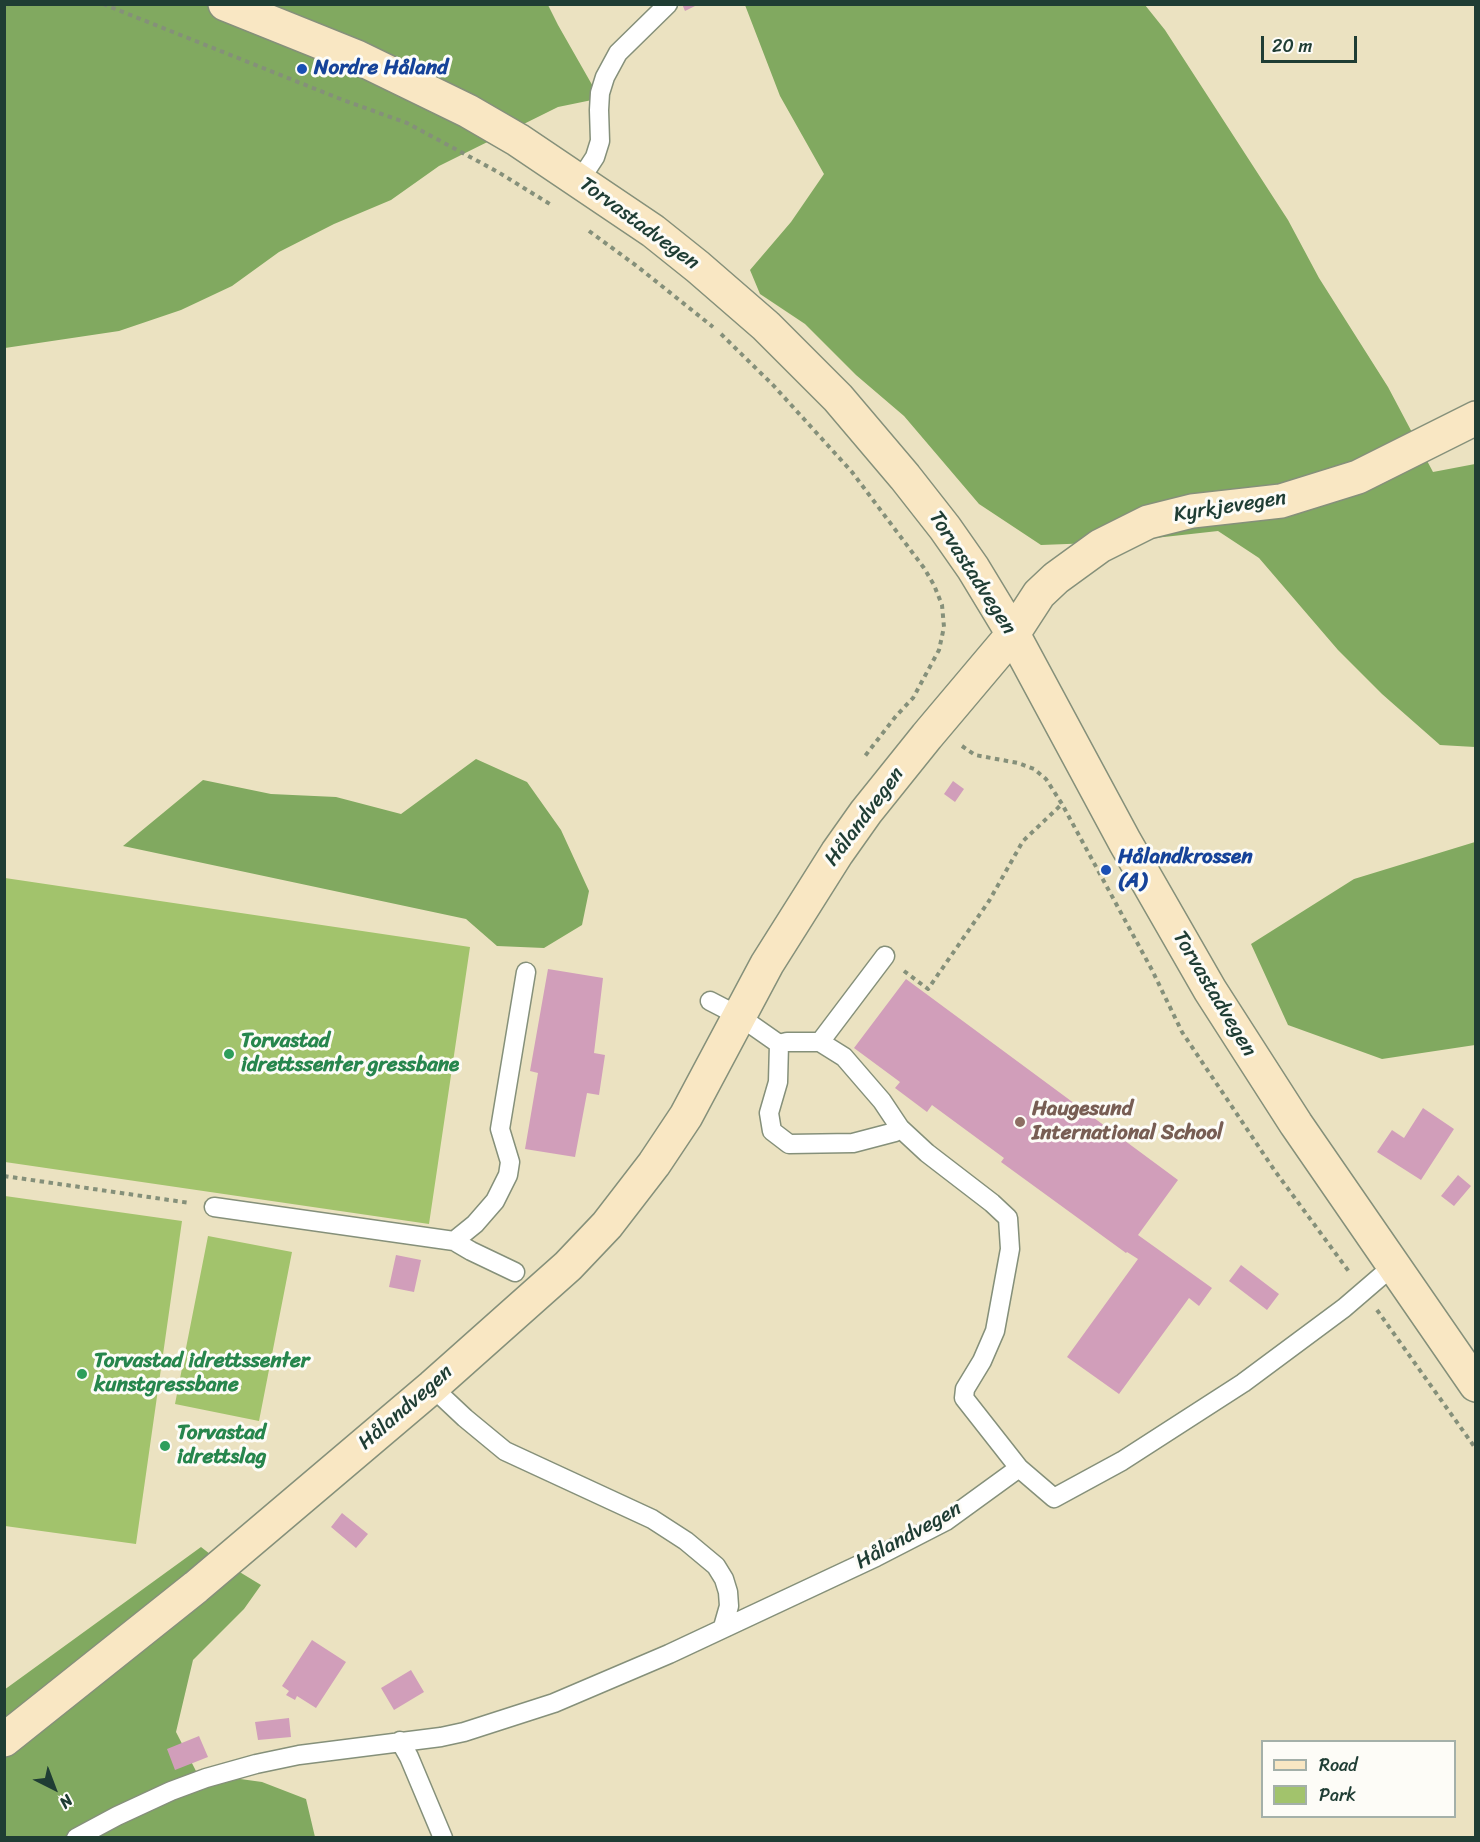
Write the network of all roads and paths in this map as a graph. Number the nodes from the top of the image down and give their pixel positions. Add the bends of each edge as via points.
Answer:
1 (103, 4) edge
2 (225, 4) edge
3 (668, 4) edge
4 (580, 180) junction
5 (554, 207) dead end
6 (582, 226) dead end
7 (1476, 418) edge
8 (1013, 634) junction
9 (934, 727) junction
10 (1062, 804) junction
11 (885, 956) joint
12 (526, 972) dead end
13 (725, 1008) junction
14 (820, 1042) junction
15 (779, 1044) junction
16 (900, 1128) junction
17 (4, 1176) edge
18 (214, 1207) joint
19 (454, 1241) junction
20 (1394, 1265) junction
21 (515, 1272) dead end
22 (1363, 1291) junction
23 (1476, 1385) edge
24 (432, 1387) junction
25 (1476, 1449) edge
26 (1019, 1468) junction
27 (723, 1627) junction
28 (4, 1740) edge
29 (400, 1741) junction
30 (76, 1838) edge
31 (443, 1838) edge

1 - 5 path via 407,123
2 - 4 main road, Torvastadvegen via 408,81 518,140
3 - 4 lane via 618,53 605,77 600,93 600,141
4 - 8 main road, Torvastadvegen via 698,267 766,326 838,398 945,528
6 - 9 path via 678,298 765,377 824,439 910,548 942,605 942,643 913,698
7 - 8 main road, Kyrkjevegen via 1358,477 1281,501 1192,511 1148,522 1100,546 1056,578 1039,594
8 - 9 main road, Hålandvegen
8 - 20 main road, Torvastadvegen via 1210,990 1296,1124
9 - 10 path via 975,755 1034,769 1046,779
9 - 13 main road, Hålandvegen via 866,812 798,913
10 - 11 path via 1023,841 989,901 928,989
10 - 22 path via 1182,1032 1275,1171
11 - 14 lane
12 - 19 lane via 500,1129 510,1162 508,1175 488,1209
13 - 15 lane
13 - 24 main road, Hålandvegen via 686,1116 607,1225 568,1266
14 - 15 lane
14 - 16 lane via 844,1057
15 - 16 lane via 778,1082 769,1113 772,1131 789,1144 853,1143
16 - 26 lane via 1008,1218 1010,1249 995,1331 964,1398
17 - 18 path
18 - 19 lane
19 - 21 lane
20 - 22 lane
20 - 23 main road, Torvastadvegen
22 - 25 path
22 - 26 lane via 1243,1383 1122,1461 1054,1498
24 - 27 lane via 505,1451 652,1518 686,1541 716,1566 724,1579 729,1606
24 - 28 main road, Hålandvegen via 196,1587
26 - 27 lane, Hålandvegen via 945,1521
27 - 29 lane, Hålandvegen via 606,1683 554,1703 464,1732
29 - 30 lane, Hålandvegen via 299,1755 206,1778
29 - 31 lane

